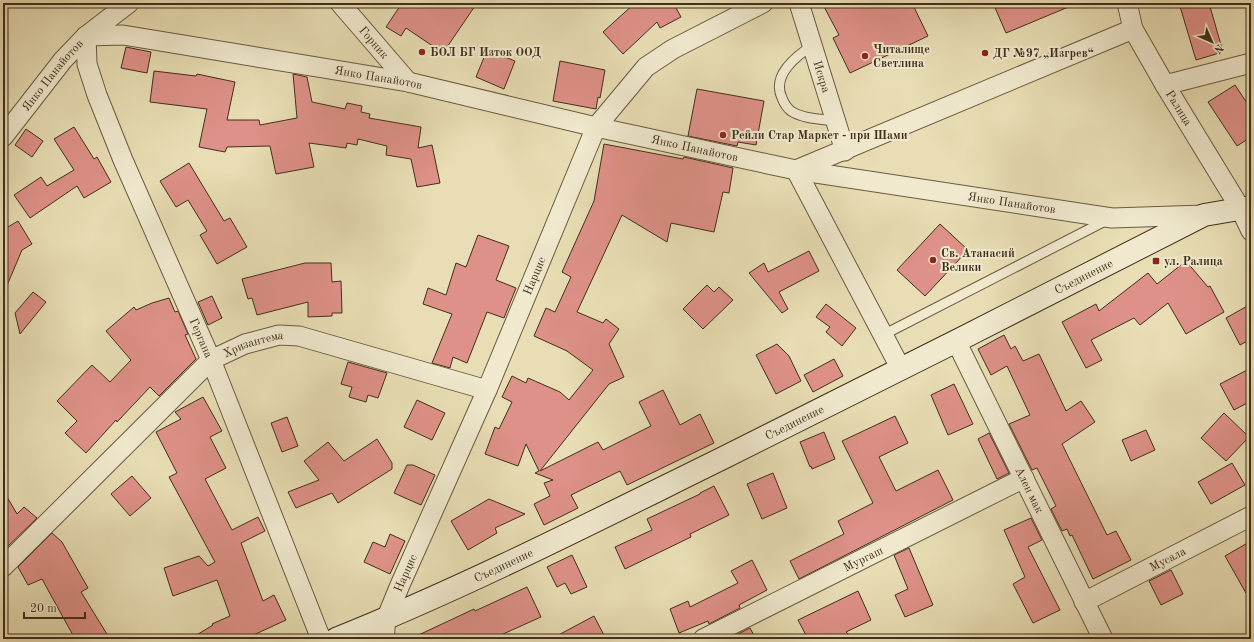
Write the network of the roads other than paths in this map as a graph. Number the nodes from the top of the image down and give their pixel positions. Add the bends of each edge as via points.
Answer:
1 (129, 3) edge
2 (340, 3) edge
3 (763, 3) edge
4 (799, 3) edge
5 (1127, 3) edge
6 (1133, 30) junction
7 (86, 36) junction
8 (813, 45) junction
9 (1251, 63) edge
10 (408, 82) junction
11 (1165, 85) junction
12 (836, 121) junction
13 (596, 127) junction
14 (3, 137) edge
15 (845, 151) junction
16 (796, 170) junction
17 (1246, 207) edge
18 (1204, 215) junction
19 (1112, 218) junction
20 (1251, 231) edge
21 (883, 335) junction
22 (956, 341) junction
23 (211, 360) junction
24 (901, 369) junction
25 (487, 390) junction
26 (1024, 478) junction
27 (1251, 516) edge
28 (3, 567) edge
29 (1084, 602) junction
30 (385, 629) edge
31 (321, 639) edge
32 (336, 639) edge
33 (703, 639) edge
34 (1103, 639) edge

1 - 7 street
2 - 10 street, Горник
3 - 13 street, Нарцис via 673,49 646,67
4 - 8 street, Искра
5 - 6 street, Ралица
6 - 11 street, Ралица
6 - 15 street
7 - 10 street, Янко Панайотов via 123,35
7 - 14 street, Янко Панайотов via 63,60
7 - 23 street, Гергана via 87,64 100,102
8 - 12 street, Искра
8 - 12 lane via 788,64 782,74 780,94 790,110 800,115
9 - 11 street
10 - 13 street, Янко Панайотов
11 - 17 street, Ралица
12 - 15 street, Искра
13 - 16 street, Янко Панайотов
13 - 25 street, Нарцис
15 - 16 street
16 - 19 street, Янко Панайотов
16 - 21 street
17 - 18 street, Съединение
17 - 20 street, Ралица
18 - 19 street, Янко Панайотов
18 - 22 street, Съединение
19 - 21 lane
21 - 24 street
22 - 24 street, Съединение
22 - 26 street, Ален мак
23 - 25 street, Хризантема via 245,344 279,335 299,336
23 - 28 street, Хризантема
23 - 31 street, Гергана
24 - 30 street, Съединение via 529,554
25 - 30 street, Нарцис via 400,585
26 - 29 street, Ален мак
26 - 33 street, Мургаш
27 - 29 street, Мусала
29 - 34 street, Ален мак
30 - 32 street, Съединение

